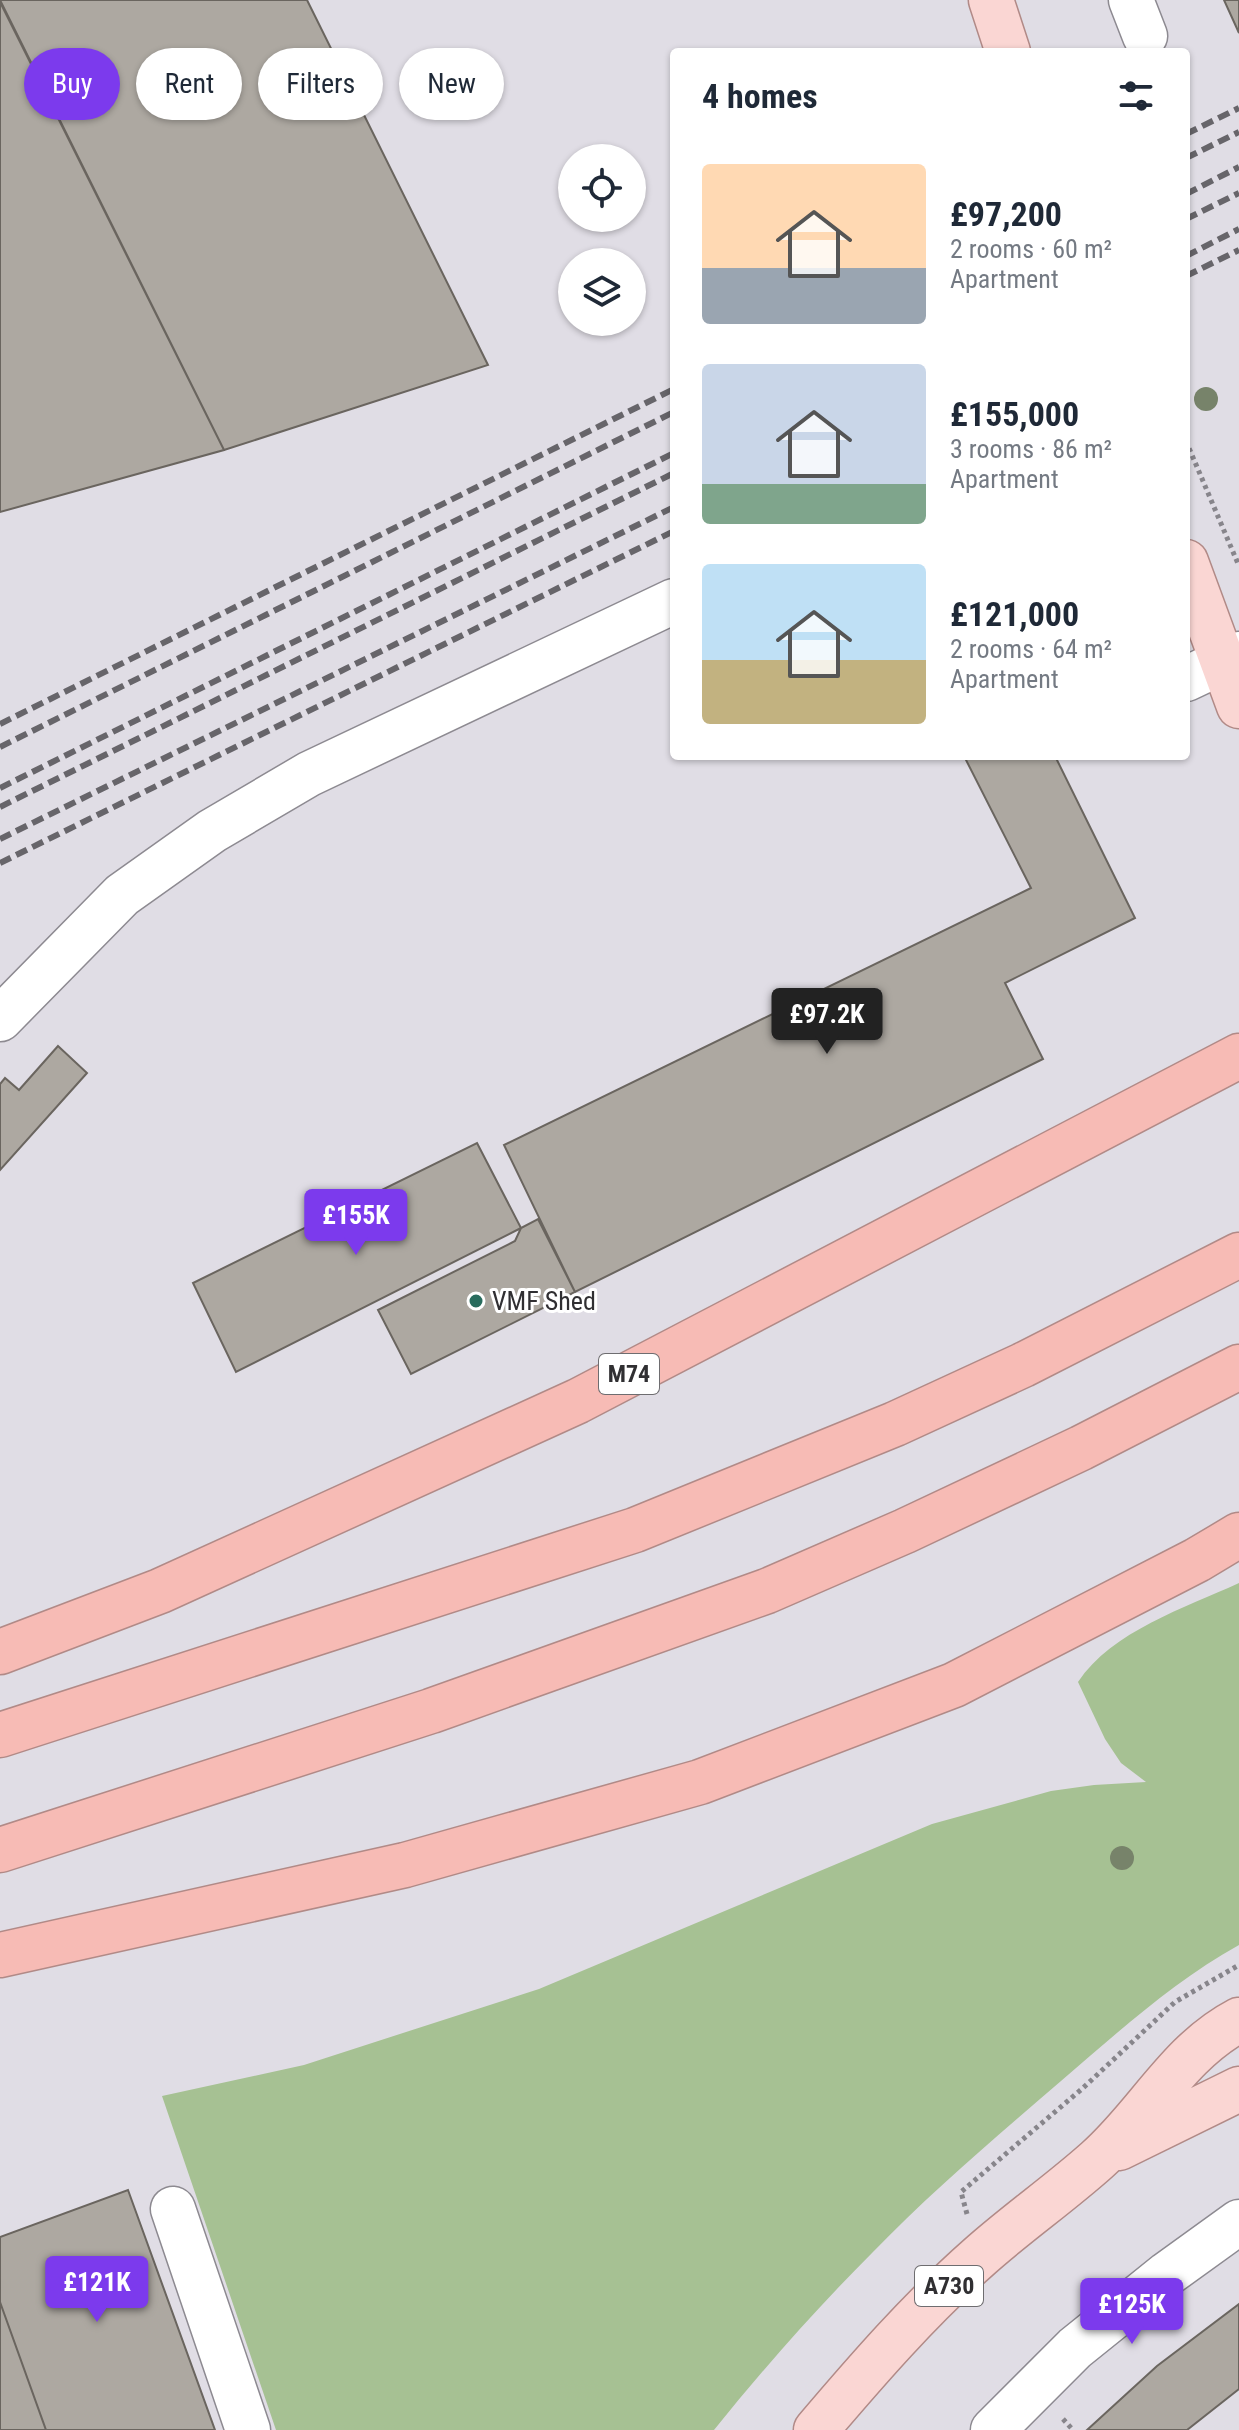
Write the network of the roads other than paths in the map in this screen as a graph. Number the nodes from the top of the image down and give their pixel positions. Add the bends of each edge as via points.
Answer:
1 (991, 0) edge
2 (1007, 48) edge
3 (1190, 576) edge
4 (670, 603) edge
5 (1216, 665) edge
6 (1239, 706) edge
7 (0, 1019) edge
8 (1239, 1056) edge
9 (1239, 1255) edge
10 (1235, 1369) edge
11 (1239, 1535) edge
12 (0, 1652) edge
13 (0, 1735) edge
14 (0, 1850) edge
15 (0, 1955) edge
16 (1239, 2020) edge
17 (1239, 2089) edge
18 (1099, 2159) junction
19 (173, 2209) dead end
20 (1239, 2222) edge
21 (248, 2430) edge
22 (816, 2430) edge
23 (993, 2430) edge

1 - 2 main road
3 - 5 main road
4 - 7 street via 309,774 212,831 122,895
5 - 6 main road
8 - 12 highway, M74 via 578,1401 160,1591
9 - 13 highway via 895,1424 635,1530
10 - 14 highway via 919,1525 767,1591 431,1711
11 - 15 highway via 954,1685 700,1782 405,1865
16 - 18 main road, A730 via 1207,2040
17 - 18 main road, A730
18 - 22 main road, A730 via 979,2257 870,2366
19 - 21 street
20 - 23 street via 1075,2348

